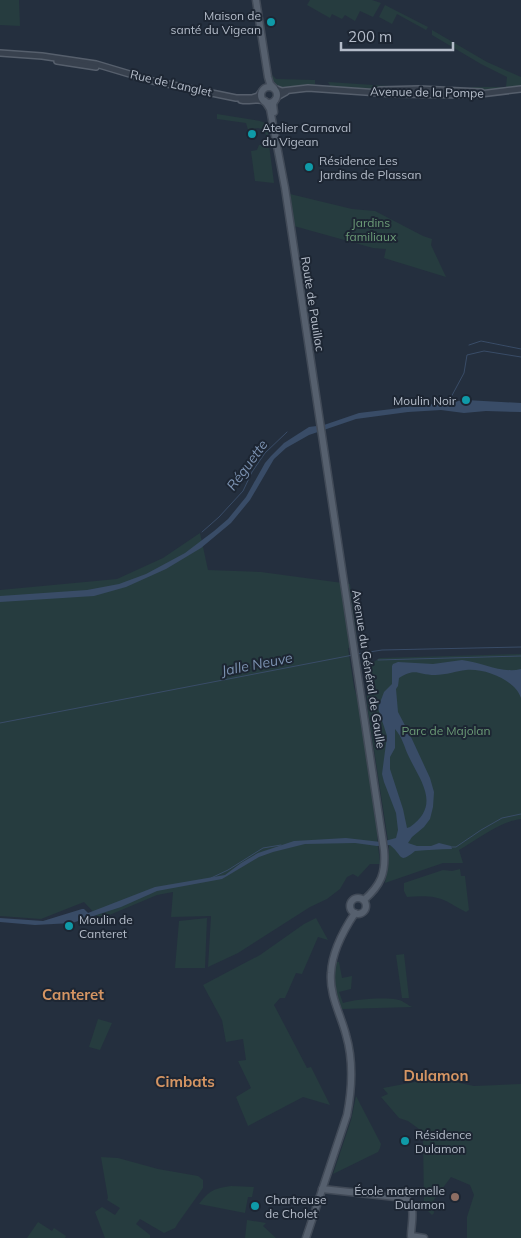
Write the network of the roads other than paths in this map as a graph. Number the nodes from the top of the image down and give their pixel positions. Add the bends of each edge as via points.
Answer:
1 (254, 0) edge
2 (0, 54) edge
3 (274, 88) junction
4 (521, 89) edge
5 (263, 90) junction
6 (288, 90) junction
7 (236, 98) junction
8 (276, 99) junction
9 (265, 101) junction
10 (282, 176) junction
11 (322, 436) joint
12 (364, 900) junction
13 (355, 913) junction
14 (322, 1189) junction
15 (306, 1238) edge
16 (424, 1238) edge

1 - 3 main road via 269,82
1 - 5 main road via 266,81
2 - 7 street, Rue de Langlet via 96,64 153,81
3 - 5 main road
3 - 6 street, Avenue de la Pompe
3 - 8 main road
4 - 6 street, Avenue de la Pompe via 490,93 419,89
5 - 7 street, Rue de Langlet via 252,98
5 - 9 main road
6 - 8 street, Avenue de la Pompe
7 - 9 street, Rue de Langlet
8 - 9 main road
8 - 10 main road, Route de Pauillac via 273,108
9 - 10 main road, Route de Pauillac
10 - 11 main road, Route de Pauillac
11 - 12 main road, Avenue du Général de Gaulle via 384,850 382,877 377,888
12 - 13 main road via 364,910 360,914
12 - 13 main road via 352,900 350,908
13 - 14 main road via 336,949 330,975 348,1041 352,1087 347,1115
14 - 15 main road
14 - 16 main road via 405,1198 412,1208 411,1236

